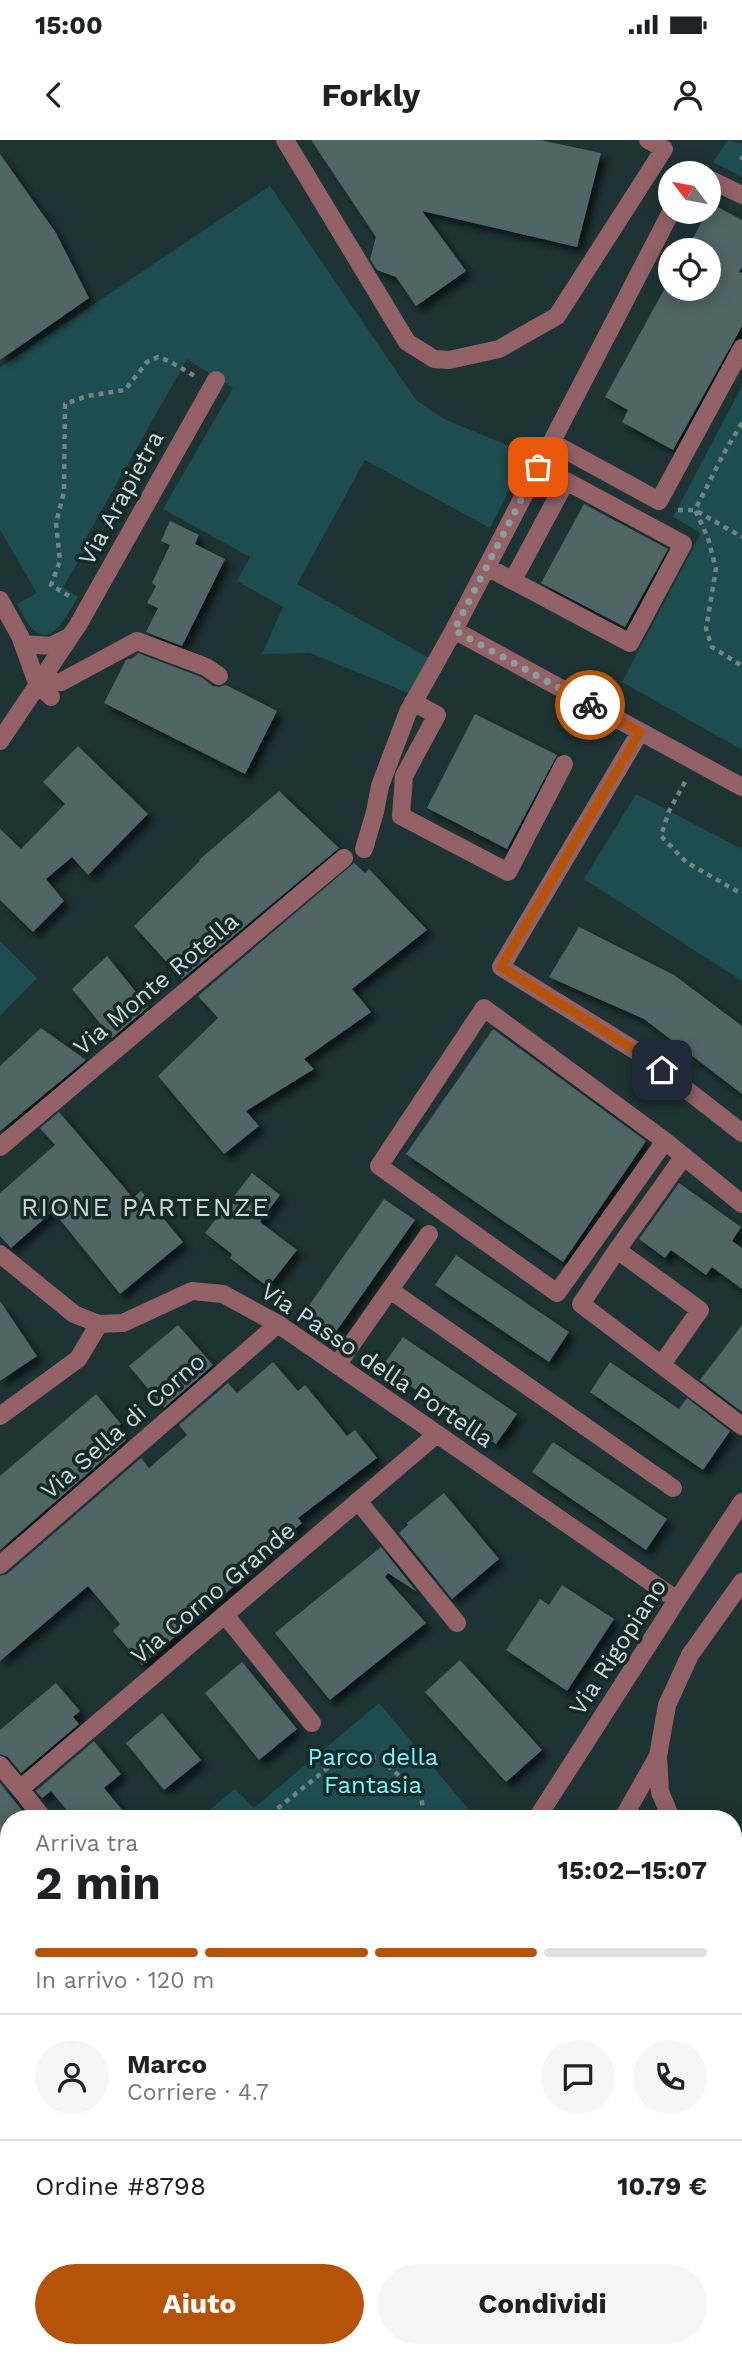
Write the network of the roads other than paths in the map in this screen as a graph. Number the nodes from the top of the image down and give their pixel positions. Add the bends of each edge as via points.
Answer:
1 (285, 140) edge
2 (648, 140) edge
3 (721, 185) edge
4 (742, 195) edge
5 (665, 224) edge
6 (742, 348) edge
7 (214, 383) road end
8 (551, 442) junction
9 (487, 566) junction
10 (513, 580) junction
11 (0, 600) edge
12 (454, 630) junction
13 (67, 638) junction
14 (23, 644) junction
15 (219, 677) dead end
16 (37, 683) junction
17 (51, 697) dead end
18 (413, 702) junction
19 (640, 732) junction
20 (0, 741) edge
21 (564, 764) dead end
22 (742, 787) edge
23 (364, 849) dead end
24 (344, 858) dead end
25 (742, 1133) edge
26 (665, 1141) junction
27 (0, 1147) edge
28 (684, 1156) junction
29 (742, 1204) edge
30 (429, 1234) dead end
31 (617, 1251) junction
32 (0, 1254) edge
33 (390, 1290) junction
34 (99, 1324) junction
35 (278, 1325) junction
36 (662, 1364) junction
37 (337, 1365) junction
38 (0, 1416) edge
39 (742, 1426) edge
40 (437, 1434) junction
41 (674, 1488) dead end
42 (358, 1501) junction
43 (742, 1503) edge
44 (0, 1565) edge
45 (742, 1582) edge
46 (677, 1600) junction
47 (225, 1615) junction
48 (457, 1623) dead end
49 (312, 1723) dead end
50 (658, 1755) junction
51 (0, 1765) edge
52 (20, 1789) junction
53 (39, 1810) edge
54 (542, 1810) edge
55 (627, 1810) edge
56 (668, 1810) edge

1 - 2 street via 407,342 435,359 499,349 557,316 664,149
3 - 4 street
5 - 8 street
6 - 8 street via 659,500
7 - 13 street, Via Arapietra
8 - 9 street
9 - 10 street
9 - 12 street
10 - 10 street via 630,643 683,544 566,481
11 - 14 street
12 - 18 street
12 - 19 street
13 - 14 street via 51,646
13 - 16 street, Via Arapietra
14 - 16 street
15 - 16 street via 206,667 137,641 61,682
16 - 17 street
16 - 20 street, Via Arapietra
18 - 21 street via 437,715 404,776 401,816 508,872
18 - 23 street via 380,786
19 - 22 street
19 - 25 street via 501,967 641,1054
24 - 27 street, Via Monte Rotella
26 - 26 street via 484,1008 379,1166 557,1293
26 - 28 street
28 - 29 street
28 - 31 street
30 - 33 street
31 - 36 street via 581,1304
31 - 36 street via 700,1310
32 - 34 street via 74,1314
33 - 37 street
33 - 41 street
34 - 35 street, Via Passo della Portella via 123,1324 192,1291 223,1294
34 - 38 street via 78,1359
35 - 37 street, Via Passo della Portella
35 - 44 street, Via Sella di Corno
36 - 39 street
37 - 40 street, Via Passo della Portella
40 - 42 street, Via Corno Grande
40 - 46 street, Via Passo della Portella
42 - 47 street, Via Corno Grande
42 - 48 street
43 - 46 street, Via Rigopiano
45 - 50 street via 690,1655 667,1705
46 - 54 street, Via Rigopiano
47 - 49 street
47 - 52 street, Via Corno Grande
50 - 55 street
50 - 56 street via 660,1792
51 - 52 street
52 - 53 street

